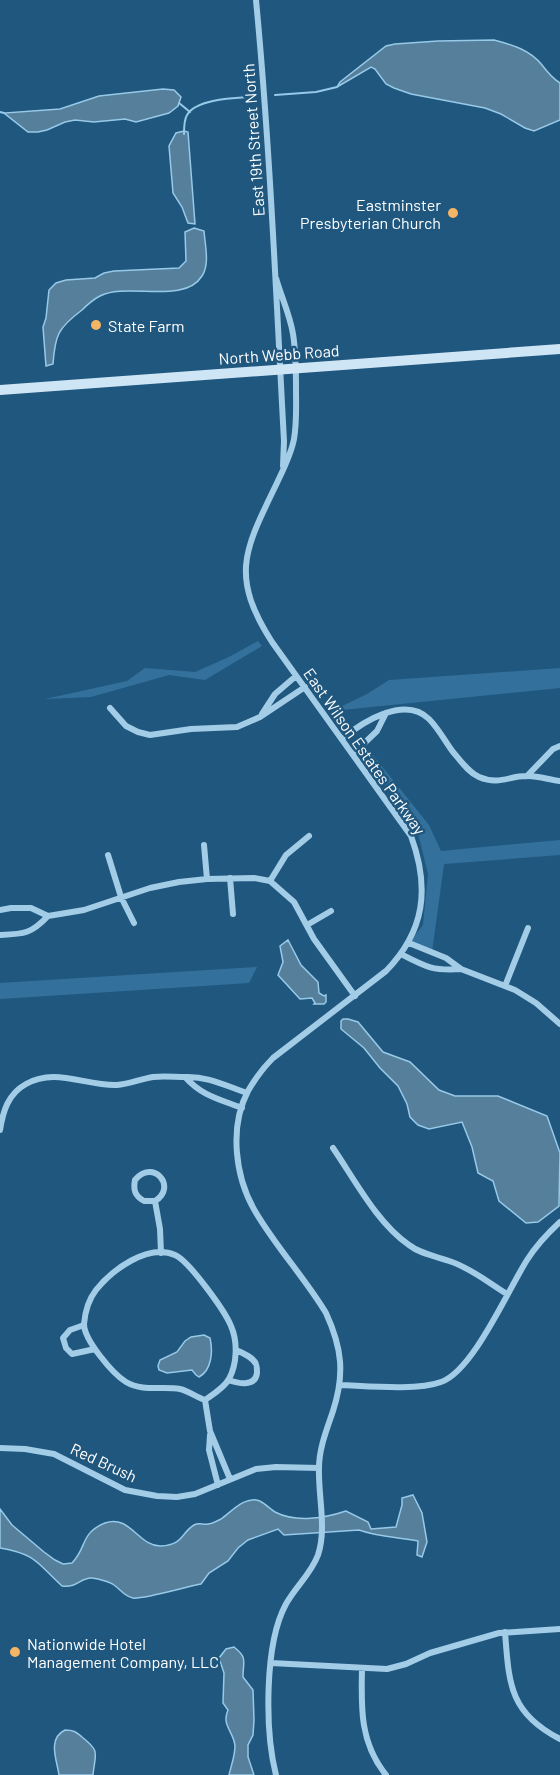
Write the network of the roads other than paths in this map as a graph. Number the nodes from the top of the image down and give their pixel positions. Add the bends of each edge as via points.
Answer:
1 (256, 0) edge
2 (276, 278) junction
3 (560, 349) edge
4 (280, 369) junction
5 (296, 369) junction
6 (0, 390) edge
7 (283, 470) junction
8 (296, 676) junction
9 (305, 687) junction
10 (110, 708) dead end
11 (387, 712) junction
12 (260, 717) junction
13 (342, 739) junction
14 (560, 746) edge
15 (353, 754) junction
16 (527, 776) junction
17 (560, 781) edge
18 (309, 836) dead end
19 (204, 845) dead end
20 (108, 855) dead end
21 (230, 878) junction
22 (207, 879) junction
23 (270, 881) junction
24 (121, 897) junction
25 (0, 910) edge
26 (331, 911) dead end
27 (233, 914) dead end
28 (48, 916) junction
29 (134, 923) dead end
30 (307, 925) junction
31 (528, 928) dead end
32 (0, 935) edge
33 (409, 943) junction
34 (401, 954) junction
35 (461, 969) junction
36 (506, 986) junction
37 (355, 996) junction
38 (560, 1024) edge
39 (185, 1077) junction
40 (247, 1093) junction
41 (242, 1108) junction
42 (0, 1130) edge
43 (333, 1148) dead end
44 (155, 1201) junction
45 (560, 1222) edge
46 (161, 1253) junction
47 (507, 1294) junction
48 (84, 1326) junction
49 (95, 1349) junction
50 (236, 1350) junction
51 (228, 1380) junction
52 (340, 1385) junction
53 (205, 1400) junction
54 (210, 1431) junction
55 (0, 1448) edge
56 (319, 1468) junction
57 (230, 1479) junction
58 (218, 1485) junction
59 (560, 1629) edge
60 (505, 1632) junction
61 (271, 1664) junction
62 (362, 1669) junction
63 (560, 1739) edge
64 (276, 1775) edge
65 (386, 1775) edge

1 - 2 street, East 19th Street North
2 - 4 street, East 19th Street North
2 - 5 street, East 19th Street North via 293,333
3 - 5 main road, North Webb Road
4 - 5 main road, North Webb Road
4 - 6 main road, North Webb Road
4 - 7 street, East Wilson Estates Parkway
5 - 7 street, East Wilson Estates Parkway via 294,437
7 - 8 street, East Wilson Estates Parkway via 252,535 246,582 257,619
8 - 9 street, East Wilson Estates Parkway
8 - 12 street via 275,694
9 - 12 street
9 - 13 street, East Wilson Estates Parkway
10 - 12 street via 126,726 150,735 237,727
11 - 13 street
11 - 15 street via 377,731
11 - 16 street via 414,711 428,717 466,768 477,776 505,781
13 - 15 street, East Wilson Estates Parkway
14 - 16 street
15 - 33 street, East Wilson Estates Parkway via 411,836 419,858 420,906
16 - 17 street
18 - 23 street via 286,855
19 - 22 street
20 - 24 street
21 - 22 street
21 - 23 street
21 - 27 street
22 - 24 street
23 - 30 street via 294,902
24 - 28 street via 84,910
24 - 29 street
25 - 28 street via 32,908
26 - 30 street
28 - 32 street via 38,928 26,933
30 - 37 street
31 - 36 street
33 - 34 street, East Wilson Estates Parkway
33 - 35 street via 446,958
34 - 35 street via 429,968
34 - 37 street, East Wilson Estates Parkway
35 - 36 street
36 - 38 street via 536,1003
37 - 40 street, East Wilson Estates Parkway via 273,1058
39 - 40 street via 214,1080
39 - 41 street via 207,1095
39 - 42 street via 154,1077 119,1085 48,1076 35,1079 13,1094
40 - 41 street, East Wilson Estates Parkway
41 - 52 street, East Wilson Estates Parkway via 237,1149 246,1191 326,1313 339,1349
43 - 47 street via 394,1234 411,1247 470,1270
44 - 44 street via 144,1201 136,1195 135,1180 143,1173 157,1173 164,1184 163,1194
44 - 46 street
45 - 47 street via 528,1259
46 - 48 street via 136,1257 105,1281 87,1307
46 - 50 street via 185,1262 200,1281 231,1326
47 - 52 street via 468,1360 441,1382
48 - 49 street
48 - 49 street via 70,1330 63,1338 66,1348 72,1354
49 - 53 street via 125,1382 145,1388 182,1389
50 - 51 street
50 - 51 street via 256,1363 258,1373 250,1382
51 - 53 street
52 - 56 street, East Wilson Estates Parkway via 324,1434
53 - 54 street
54 - 57 street
54 - 58 street via 208,1450
55 - 58 street, Red Brush via 54,1454 140,1494 177,1497
56 - 57 street, Red Brush via 256,1469
56 - 61 street, East Wilson Estates Parkway via 322,1540 312,1569 286,1604
57 - 58 street, Red Brush
59 - 60 street
60 - 62 street via 430,1653 406,1664
60 - 63 street via 515,1696 535,1722
61 - 62 street
61 - 64 street, East Wilson Estates Parkway via 268,1707
62 - 65 street via 361,1712 365,1731

